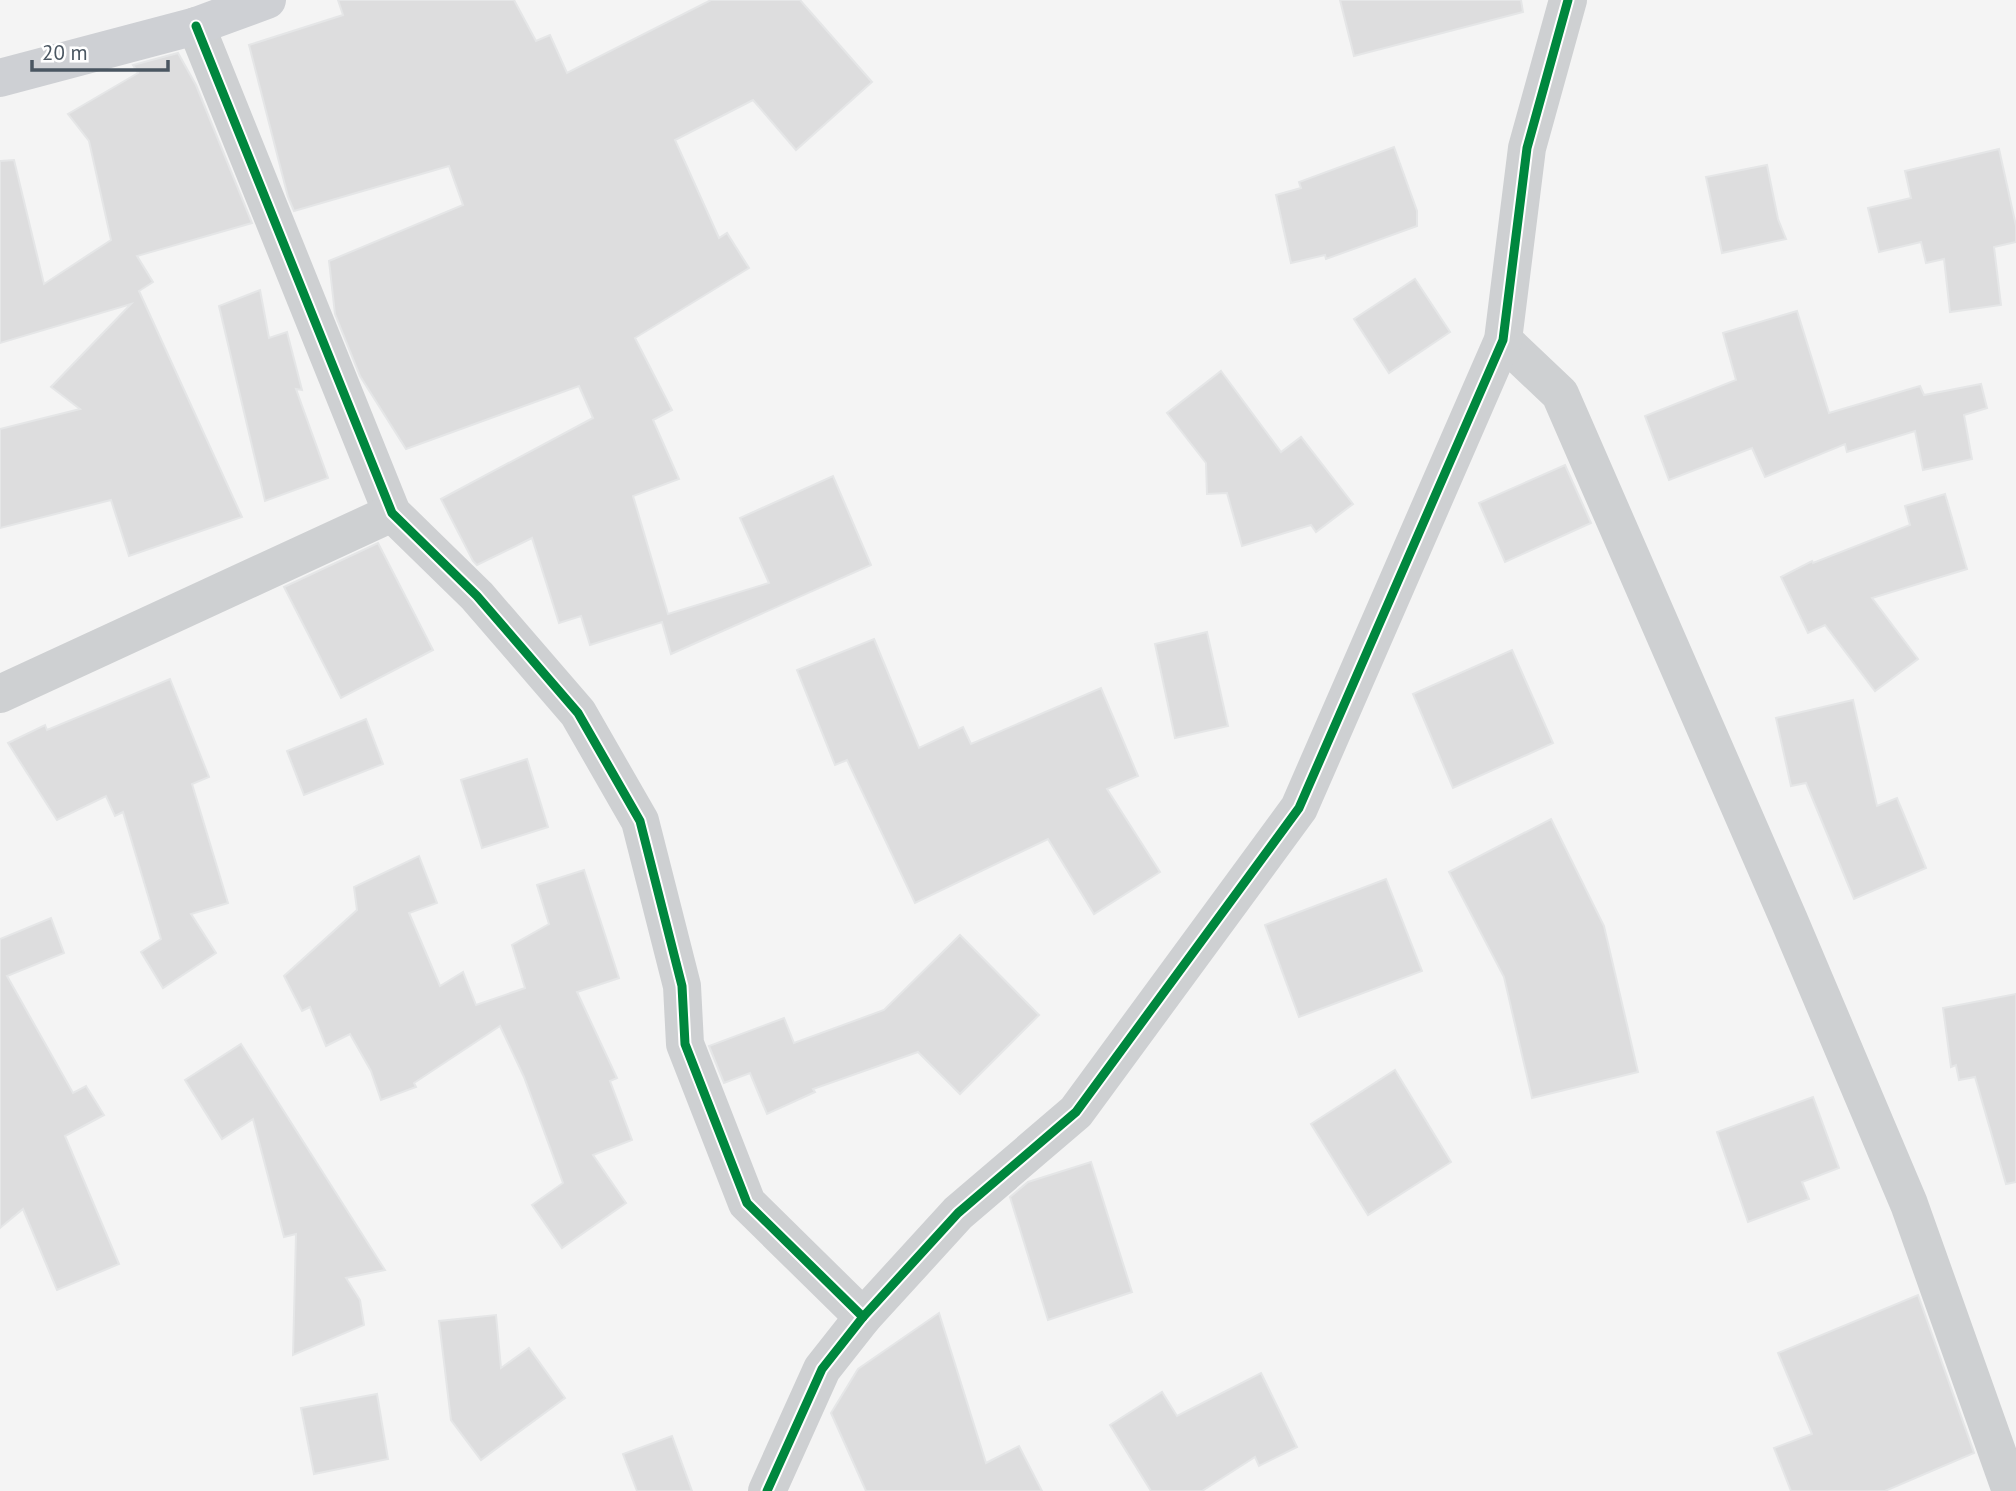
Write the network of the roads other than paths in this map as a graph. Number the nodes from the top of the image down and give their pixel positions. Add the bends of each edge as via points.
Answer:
1 (267, 0) edge
2 (1568, 0) edge
3 (196, 26) junction
4 (0, 78) edge
5 (1503, 340) junction
6 (392, 513) junction
7 (0, 694) edge
8 (863, 1317) junction
9 (767, 1491) edge
10 (2011, 1491) edge

1 - 3 main road
2 - 5 street via 1527,148
3 - 4 main road
3 - 6 street
5 - 8 street via 1298,808 1076,1112 958,1213
5 - 10 street via 1560,394 1909,1203
6 - 7 street
6 - 8 street via 477,596 578,713 640,821 682,986 685,1044 747,1203
8 - 9 street via 822,1369

